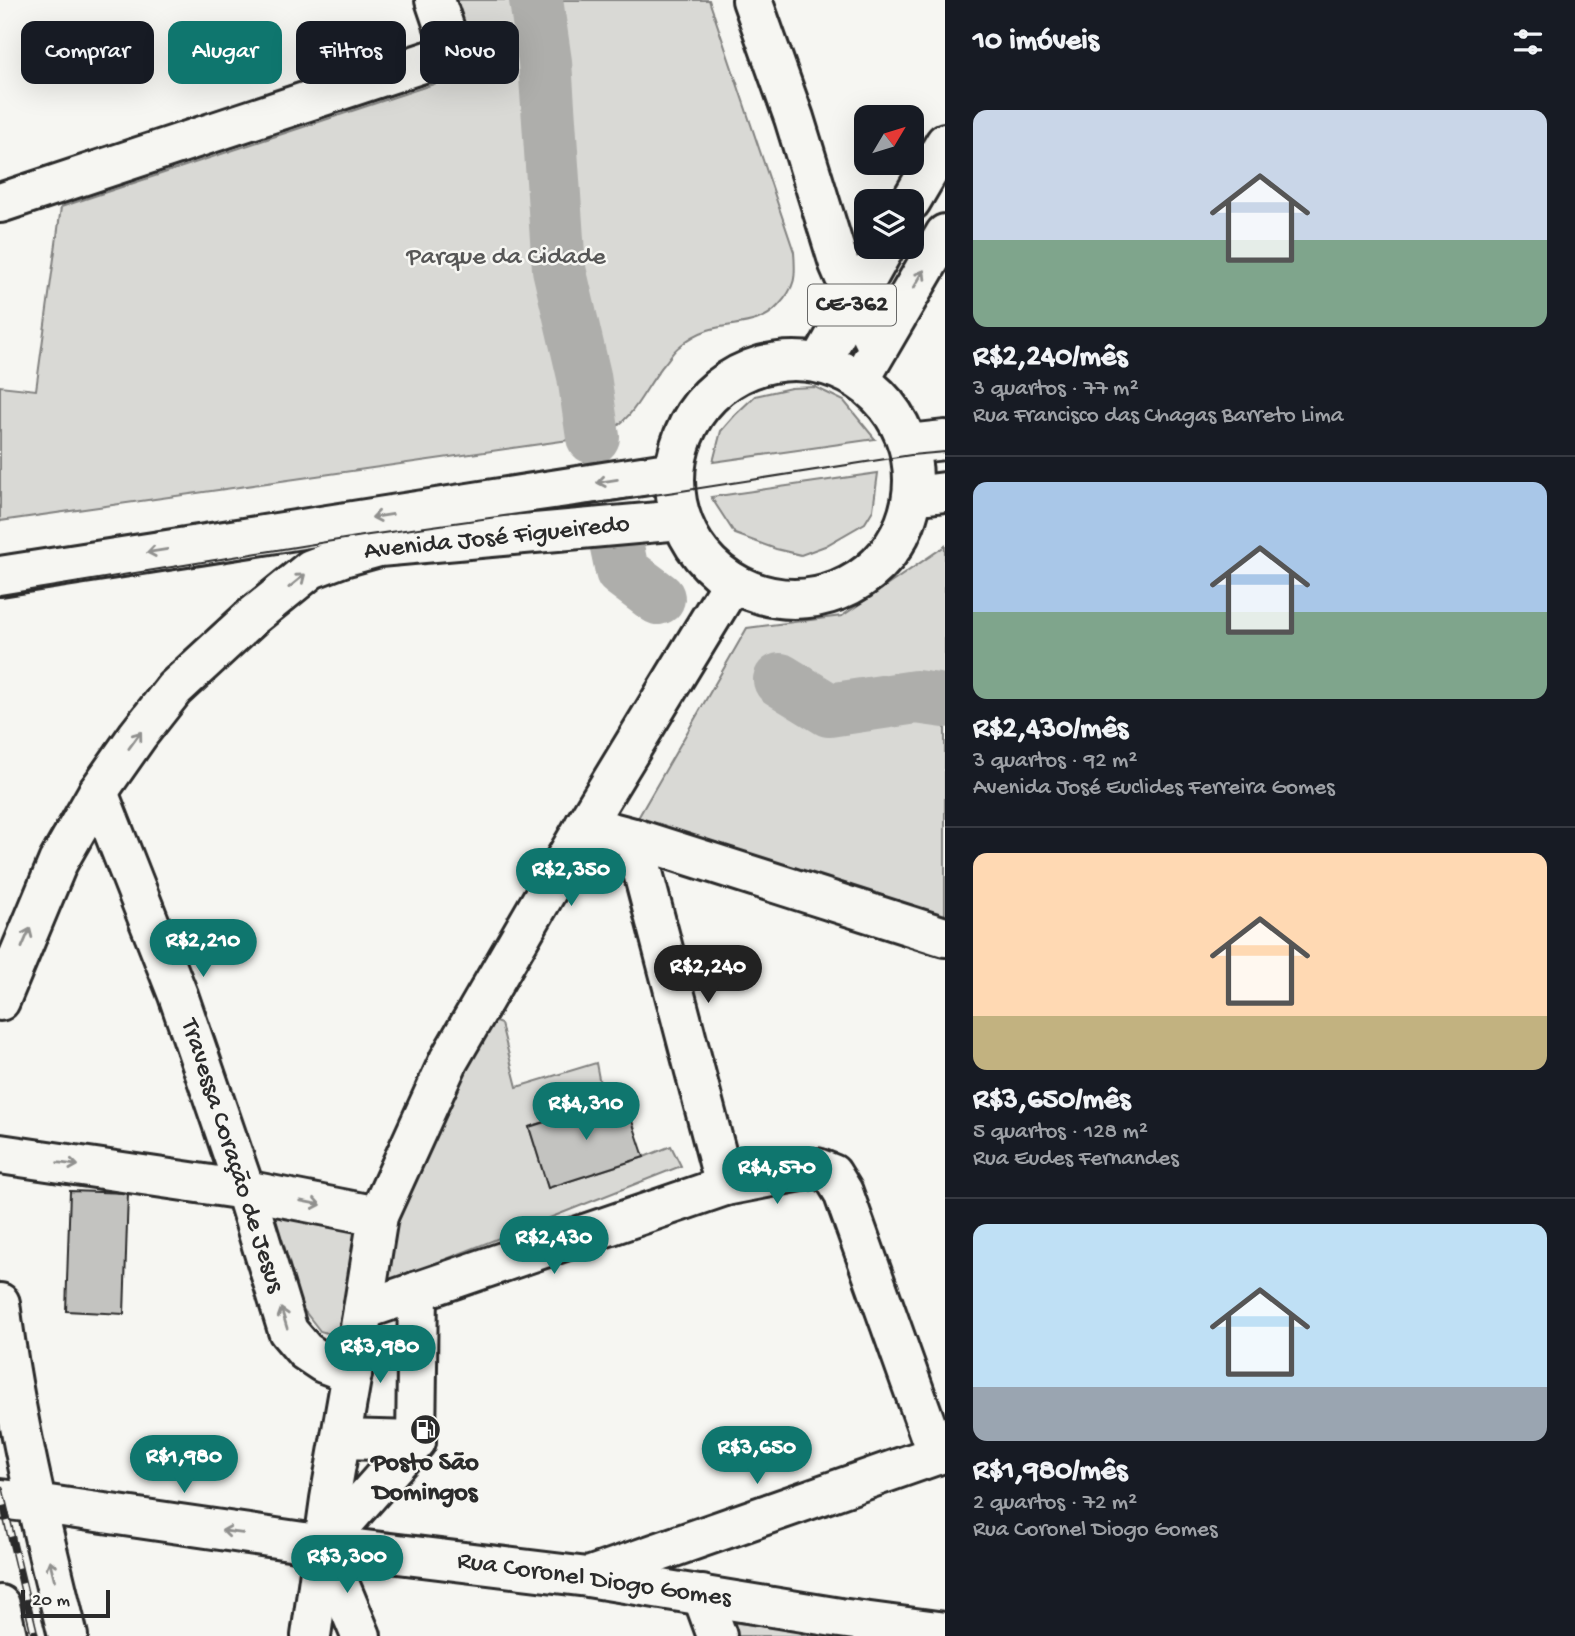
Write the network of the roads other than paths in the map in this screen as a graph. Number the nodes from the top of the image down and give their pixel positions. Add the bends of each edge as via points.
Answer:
1 (435, 0) edge
2 (752, 0) edge
3 (945, 144) edge
4 (918, 189) edge
5 (0, 203) edge
6 (945, 233) edge
7 (878, 259) edge
8 (855, 301) junction
9 (878, 348) junction
10 (820, 363) junction
11 (860, 380) junction
12 (927, 442) edge
13 (674, 471) junction
14 (929, 494) edge
15 (681, 520) junction
16 (0, 576) edge
17 (732, 583) junction
18 (98, 792) junction
19 (585, 825) junction
20 (634, 838) junction
21 (945, 937) edge
22 (0, 1001) edge
23 (0, 1154) edge
24 (725, 1186) junction
25 (244, 1190) junction
26 (378, 1216) junction
27 (418, 1292) junction
28 (0, 1303) edge
29 (363, 1310) junction
30 (352, 1374) junction
31 (341, 1439) junction
32 (416, 1441) junction
33 (941, 1453) edge
34 (18, 1501) edge
35 (324, 1545) junction
36 (588, 1577) junction
37 (702, 1595) junction
38 (0, 1605) edge
39 (945, 1632) edge
40 (7, 1636) edge
41 (68, 1636) edge
42 (311, 1636) edge
43 (361, 1636) edge
44 (717, 1636) edge

1 - 5 street via 453,53
2 - 8 street
3 - 4 street
9 -> 6 street, CE-362
7 - 8 street, CE-362
8 - 9 street
8 - 10 street, CE-362
9 - 11 street, CE-362
10 - 11 street
10 - 13 street via 786,360 752,367 723,384 698,408 682,438
11 - 12 street
12 - 14 street via 913,461
13 - 15 street
13 -> 16 street, Avenida José Figueiredo
14 - 17 street via 879,566 847,589 809,600 769,598
15 - 17 street via 701,556
18 -> 15 street, Avenida José Figueiredo via 174,689 311,569 379,547
17 - 19 street
22 -> 18 street, Avenida José Figueiredo via 58,862
18 - 25 street, Travessa Coração de Jesus via 178,996
19 - 20 street
19 - 26 street via 449,1060
20 - 21 street
20 - 24 street
23 -> 25 street
24 - 27 street
24 - 33 street via 817,1168 832,1174 843,1192
25 -> 26 street
30 -> 25 street, Travessa Coração de Jesus via 304,1351 288,1331
26 - 29 street
27 - 29 street
27 - 32 street
28 - 34 street via 13,1395
29 - 30 street
30 - 31 street
31 - 32 street
31 - 35 street
32 - 35 street
33 - 36 street
35 -> 34 street, Rua Coronel Diogo Gomes
41 -> 34 street
35 - 36 street, Rua Coronel Diogo Gomes
35 - 42 street
35 - 43 street
36 - 37 street, Rua Coronel Diogo Gomes
37 - 39 street, Rua Coronel Diogo Gomes
37 - 44 street
38 - 40 street

